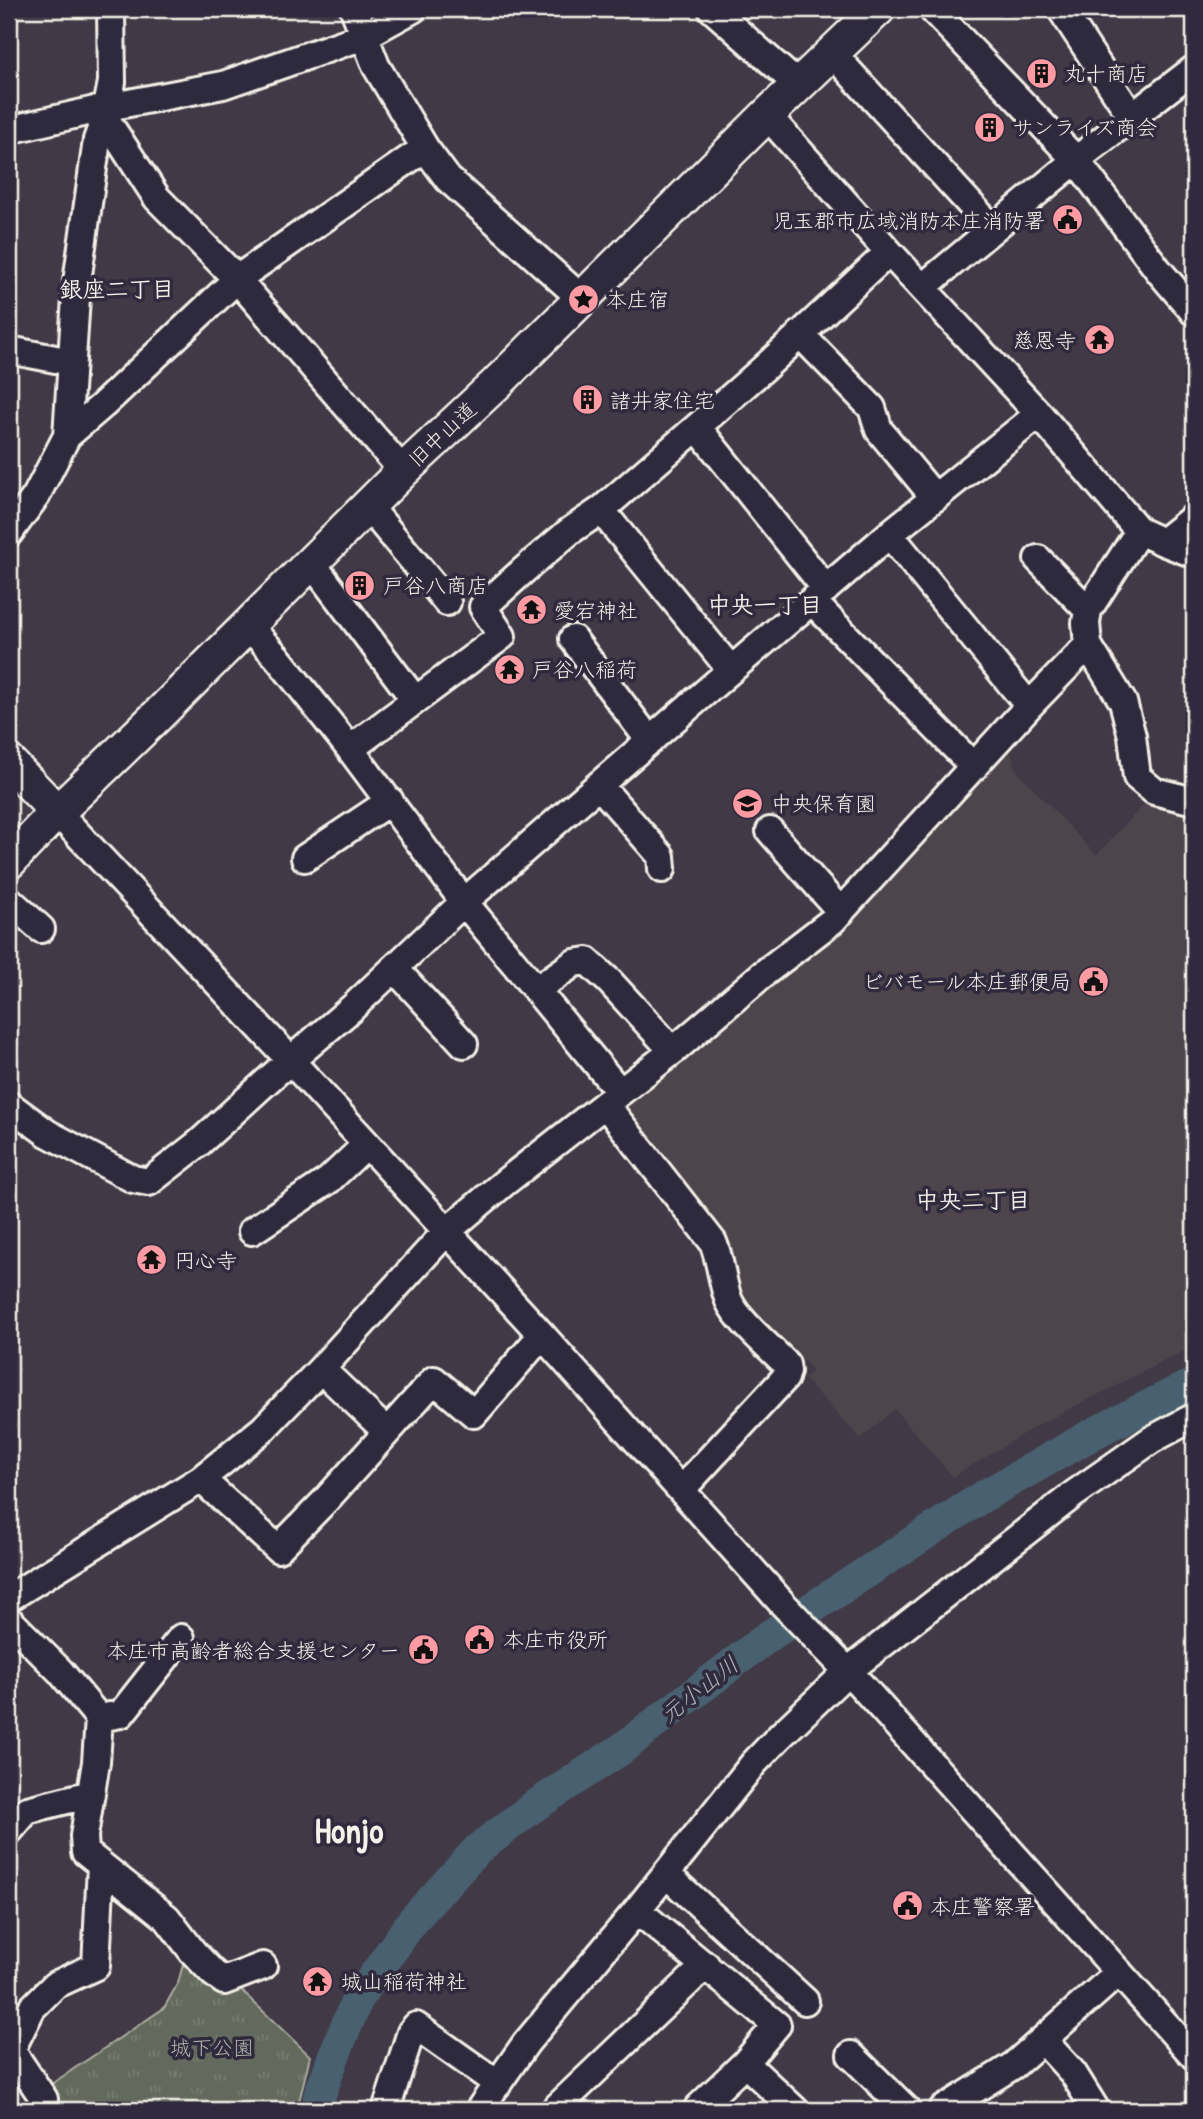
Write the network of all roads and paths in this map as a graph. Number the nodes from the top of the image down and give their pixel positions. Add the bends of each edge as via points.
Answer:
1 (111, 9) edge
2 (354, 9) edge
3 (413, 9) edge
4 (712, 9) edge
5 (878, 9) edge
6 (932, 9) edge
7 (1061, 9) edge
8 (363, 36) junction
9 (832, 52) junction
10 (1194, 69) edge
11 (798, 85) junction
12 (107, 112) junction
13 (767, 115) junction
14 (1132, 117) junction
15 (9, 130) edge
16 (425, 148) junction
17 (1076, 160) junction
18 (993, 229) junction
19 (889, 252) junction
20 (237, 279) junction
21 (923, 287) junction
22 (582, 298) junction
23 (1194, 311) edge
24 (800, 334) junction
25 (9, 350) edge
26 (71, 362) junction
27 (1039, 414) junction
28 (697, 426) junction
29 (67, 436) junction
30 (402, 471) junction
31 (935, 498) junction
32 (368, 506) junction
33 (601, 510) junction
34 (1194, 517) edge
35 (892, 532) junction
36 (9, 533) edge
37 (1151, 536) junction
38 (1194, 554) edge
39 (1038, 559) dead end
40 (311, 562) junction
41 (819, 595) junction
42 (447, 602) dead end
43 (1088, 610) junction
44 (253, 620) junction
45 (573, 639) dead end
46 (1088, 645) junction
47 (730, 670) junction
48 (415, 700) junction
49 (1029, 706) junction
50 (650, 741) junction
51 (351, 749) junction
52 (9, 762) edge
53 (974, 767) junction
54 (599, 785) junction
55 (390, 801) junction
56 (1194, 801) edge
57 (57, 812) junction
58 (770, 831) dead end
59 (305, 859) dead end
60 (9, 862) edge
61 (662, 870) dead end
62 (9, 900) edge
63 (464, 902) junction
64 (841, 912) junction
65 (41, 929) dead end
66 (394, 968) junction
67 (536, 990) junction
68 (464, 1044) dead end
69 (673, 1051) junction
70 (290, 1060) junction
71 (612, 1098) junction
72 (9, 1105) edge
73 (367, 1144) junction
74 (252, 1231) dead end
75 (447, 1231) junction
76 (542, 1335) junction
77 (321, 1369) junction
78 (1194, 1417) edge
79 (387, 1432) junction
80 (201, 1479) junction
81 (681, 1490) junction
82 (9, 1598) edge
83 (9, 1620) edge
84 (181, 1638) dead end
85 (848, 1671) junction
86 (99, 1718) junction
87 (91, 1794) junction
88 (9, 1831) edge
89 (101, 1865) junction
90 (666, 1874) junction
91 (637, 1910) junction
92 (706, 1965) junction
93 (263, 1966) dead end
94 (1119, 1972) junction
95 (805, 2001) dead end
96 (1043, 2040) junction
97 (851, 2054) dead end
98 (1194, 2056) edge
99 (745, 2063) junction
100 (498, 2084) junction
101 (44, 2099) dead end
102 (386, 2110) edge
103 (479, 2110) edge
104 (554, 2110) edge
105 (698, 2110) edge
106 (795, 2110) edge
107 (907, 2110) edge
108 (942, 2110) edge
109 (1096, 2110) edge

1 - 12 street via 112,82
2 - 8 street
3 - 8 street
4 - 11 street
5 - 9 main road, 旧中山道
6 - 17 street
7 - 14 street
8 - 12 street via 223,85
8 - 16 street
9 - 11 main road, 旧中山道
9 - 18 street
10 - 14 street
11 - 13 main road, 旧中山道
12 - 15 street
12 - 20 street via 157,198
12 - 26 street via 97,140
13 - 19 street
13 - 22 main road, 旧中山道
14 - 17 street
16 - 20 street
16 - 22 street via 449,179
17 - 18 street
17 - 23 street
18 - 21 street
19 - 21 street
19 - 24 street
20 - 29 street
20 - 30 street
21 - 27 street
22 - 30 main road, 旧中山道
24 - 28 street
24 - 31 street via 872,408 880,430
25 - 26 street
26 - 29 street
27 - 31 street
27 - 37 street
28 - 33 street
28 - 41 street
29 - 36 street via 36,496
30 - 32 main road, 旧中山道
31 - 35 street
32 - 40 main road, 旧中山道
32 - 42 street
33 - 47 street
33 - 48 street via 483,607 502,636
34 - 37 street
35 - 41 street
35 - 49 street
37 - 38 street
37 - 43 street
39 - 43 street
40 - 44 main road, 旧中山道
40 - 48 street
41 - 47 street
41 - 53 street
43 - 46 street
44 - 51 street via 254,632
44 - 57 main road, 旧中山道
45 - 50 street
46 - 49 street
46 - 56 street via 1123,702 1137,777 1154,791
47 - 50 street
48 - 51 street
49 - 53 street
50 - 54 street
51 - 55 street
52 - 57 main road
53 - 64 street
54 - 61 street via 661,856
54 - 63 street
55 - 59 street
55 - 63 street
57 - 60 main road, 旧中山道
57 - 70 street
58 - 64 street
62 - 65 street
63 - 66 street
63 - 67 street
64 - 69 street
66 - 68 street
66 - 70 street
67 - 69 street via 574,963 587,961
67 - 71 street
69 - 71 street
70 - 72 street via 149,1182 133,1179 47,1133
70 - 73 street
71 - 75 street
71 - 81 street via 713,1242 729,1301 738,1315 786,1364 785,1378
73 - 74 street via 329,1180
73 - 75 street
75 - 76 street
75 - 77 street
76 - 79 street via 474,1414 434,1380
76 - 81 street
77 - 79 street
77 - 80 street via 263,1429
78 - 85 street via 1151,1440 1074,1494
79 - 80 street via 278,1549
80 - 82 street
81 - 85 street
83 - 86 street
84 - 86 street via 121,1714
85 - 90 street via 754,1763
85 - 94 street
86 - 87 street
87 - 88 street via 27,1810
87 - 89 street via 85,1852
89 - 93 street via 167,1918 193,1952 224,1981
89 - 101 street via 96,1966 55,1985 32,2008 10,2050
90 - 91 street
90 - 95 street
91 - 92 street
91 - 100 street via 526,2043
92 - 99 street via 777,2025
92 - 104 street
94 - 96 street
94 - 98 street
96 - 108 street via 1014,2065
96 - 109 street via 1073,2073
97 - 107 street
99 - 105 street
99 - 106 street
100 - 102 street via 416,2026
100 - 103 street

